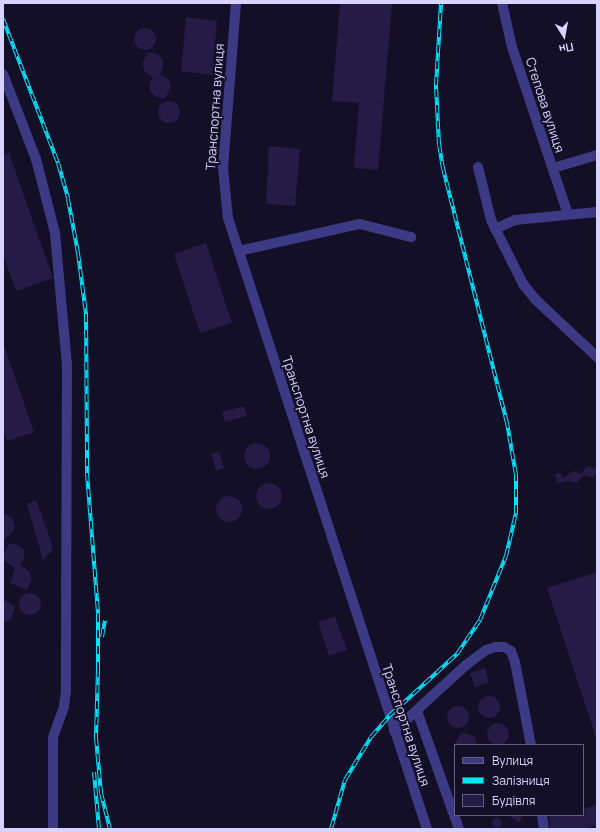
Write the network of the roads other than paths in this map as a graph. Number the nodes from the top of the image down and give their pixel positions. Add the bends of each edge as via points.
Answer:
1 (236, 3) edge
2 (502, 3) edge
3 (3, 74) edge
4 (597, 155) edge
5 (478, 167) dead end
6 (552, 168) junction
7 (597, 212) edge
8 (568, 214) junction
9 (495, 229) junction
10 (411, 237) dead end
11 (239, 251) junction
12 (597, 357) edge
13 (417, 711) junction
14 (394, 731) junction
15 (530, 744) edge
16 (454, 815) edge
17 (454, 816) edge
18 (542, 816) edge
19 (53, 829) edge
20 (427, 829) edge
21 (459, 829) edge
22 (544, 829) edge

1 - 11 street, Транспортна вулиця via 223,168 228,218
2 - 6 street, Степова вулиця via 512,47
3 - 19 street via 36,159 55,233 67,364 66,690 64,707 53,738
4 - 6 street
5 - 9 street via 485,203
6 - 8 street, Степова вулиця
7 - 8 street
8 - 9 street via 515,220
9 - 12 street via 522,284
10 - 11 street via 360,224
11 - 14 street, Транспортна вулиця
13 - 14 street
13 - 15 street via 466,665 486,650 504,648 511,652 515,662
13 - 16 street
14 - 20 street, Транспортна вулиця
17 - 21 street
18 - 22 street

